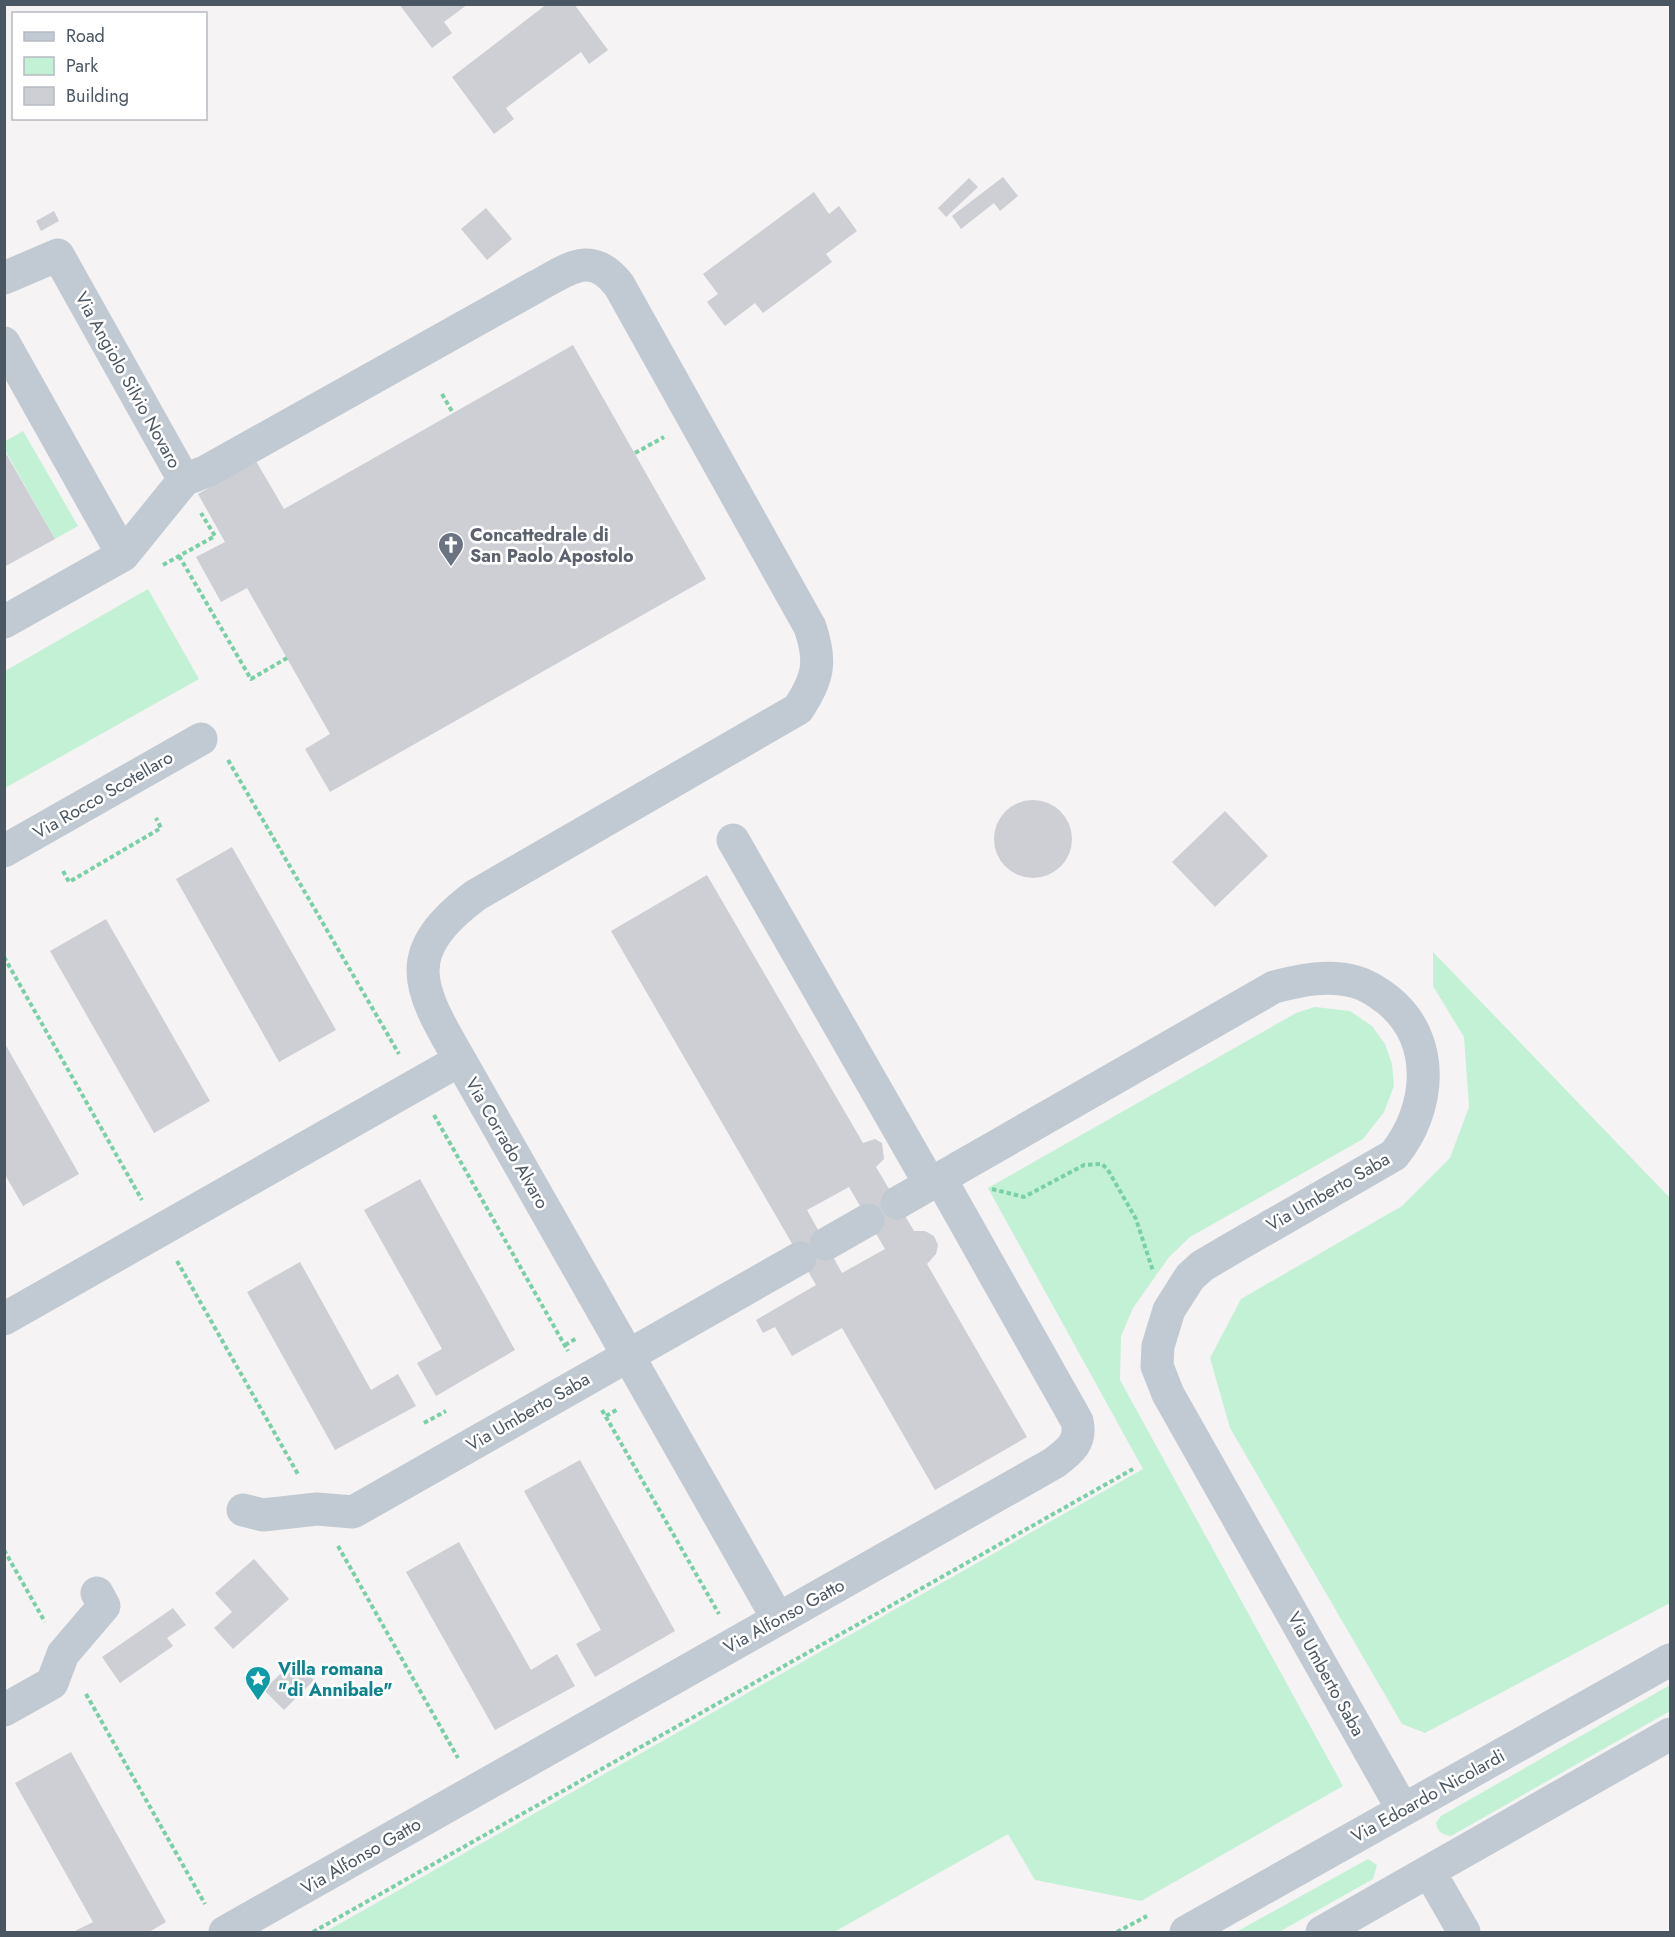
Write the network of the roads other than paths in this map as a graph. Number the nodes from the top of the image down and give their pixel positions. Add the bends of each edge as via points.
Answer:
1 (4, 278) edge
2 (4, 343) edge
3 (184, 480) junction
4 (123, 555) junction
5 (4, 622) edge
6 (201, 739) dead end
7 (733, 840) dead end
8 (4, 851) edge
9 (459, 1060) junction
10 (935, 1181) junction
11 (897, 1203) dead end
12 (868, 1220) dead end
13 (4, 1319) edge
14 (628, 1356) junction
15 (243, 1510) dead end
16 (97, 1593) dead end
17 (778, 1619) junction
18 (1671, 1660) edge
19 (4, 1710) edge
20 (1671, 1734) edge
21 (1403, 1810) junction
22 (1429, 1871) junction
23 (216, 1920) edge
24 (1186, 1932) edge
25 (1322, 1932) edge
26 (1464, 1932) edge

1 - 3 street, Via Angiolo Silvio Novaro via 58,255
2 - 4 street
3 - 4 street, Via Angiolo Silvio Novaro
3 - 9 street via 224,462 576,265 589,263 611,275 619,285 810,627 817,646 817,666 813,687 798,709 476,896 451,914 430,939 423,965 425,992
4 - 5 street
6 - 8 street, Via Rocco Scotellaro
7 - 10 street, Via Alfonso Gatto
9 - 13 street, Via Corrado Alvaro
9 - 14 street, Via Corrado Alvaro
10 - 11 street, Via Umberto Saba
10 - 17 street, Via Alfonso Gatto via 1077,1420 1077,1442 1054,1463
10 - 21 street, Via Umberto Saba via 1274,987 1328,978 1357,982 1401,1011 1416,1034 1423,1061 1424,1088 1408,1138 1394,1155 1210,1261 1190,1277 1169,1310 1156,1366 1168,1394
12 - 14 street, Via Umberto Saba
14 - 15 street, Via Umberto Saba via 353,1512 317,1509 263,1515
14 - 17 street, Via Corrado Alvaro
16 - 19 street via 104,1606 63,1654 52,1683
17 - 23 street, Via Alfonso Gatto
18 - 21 street, Via Edoardo Nicolardi
20 - 22 street
21 - 24 street, Via Edoardo Nicolardi
22 - 25 street
22 - 26 street

